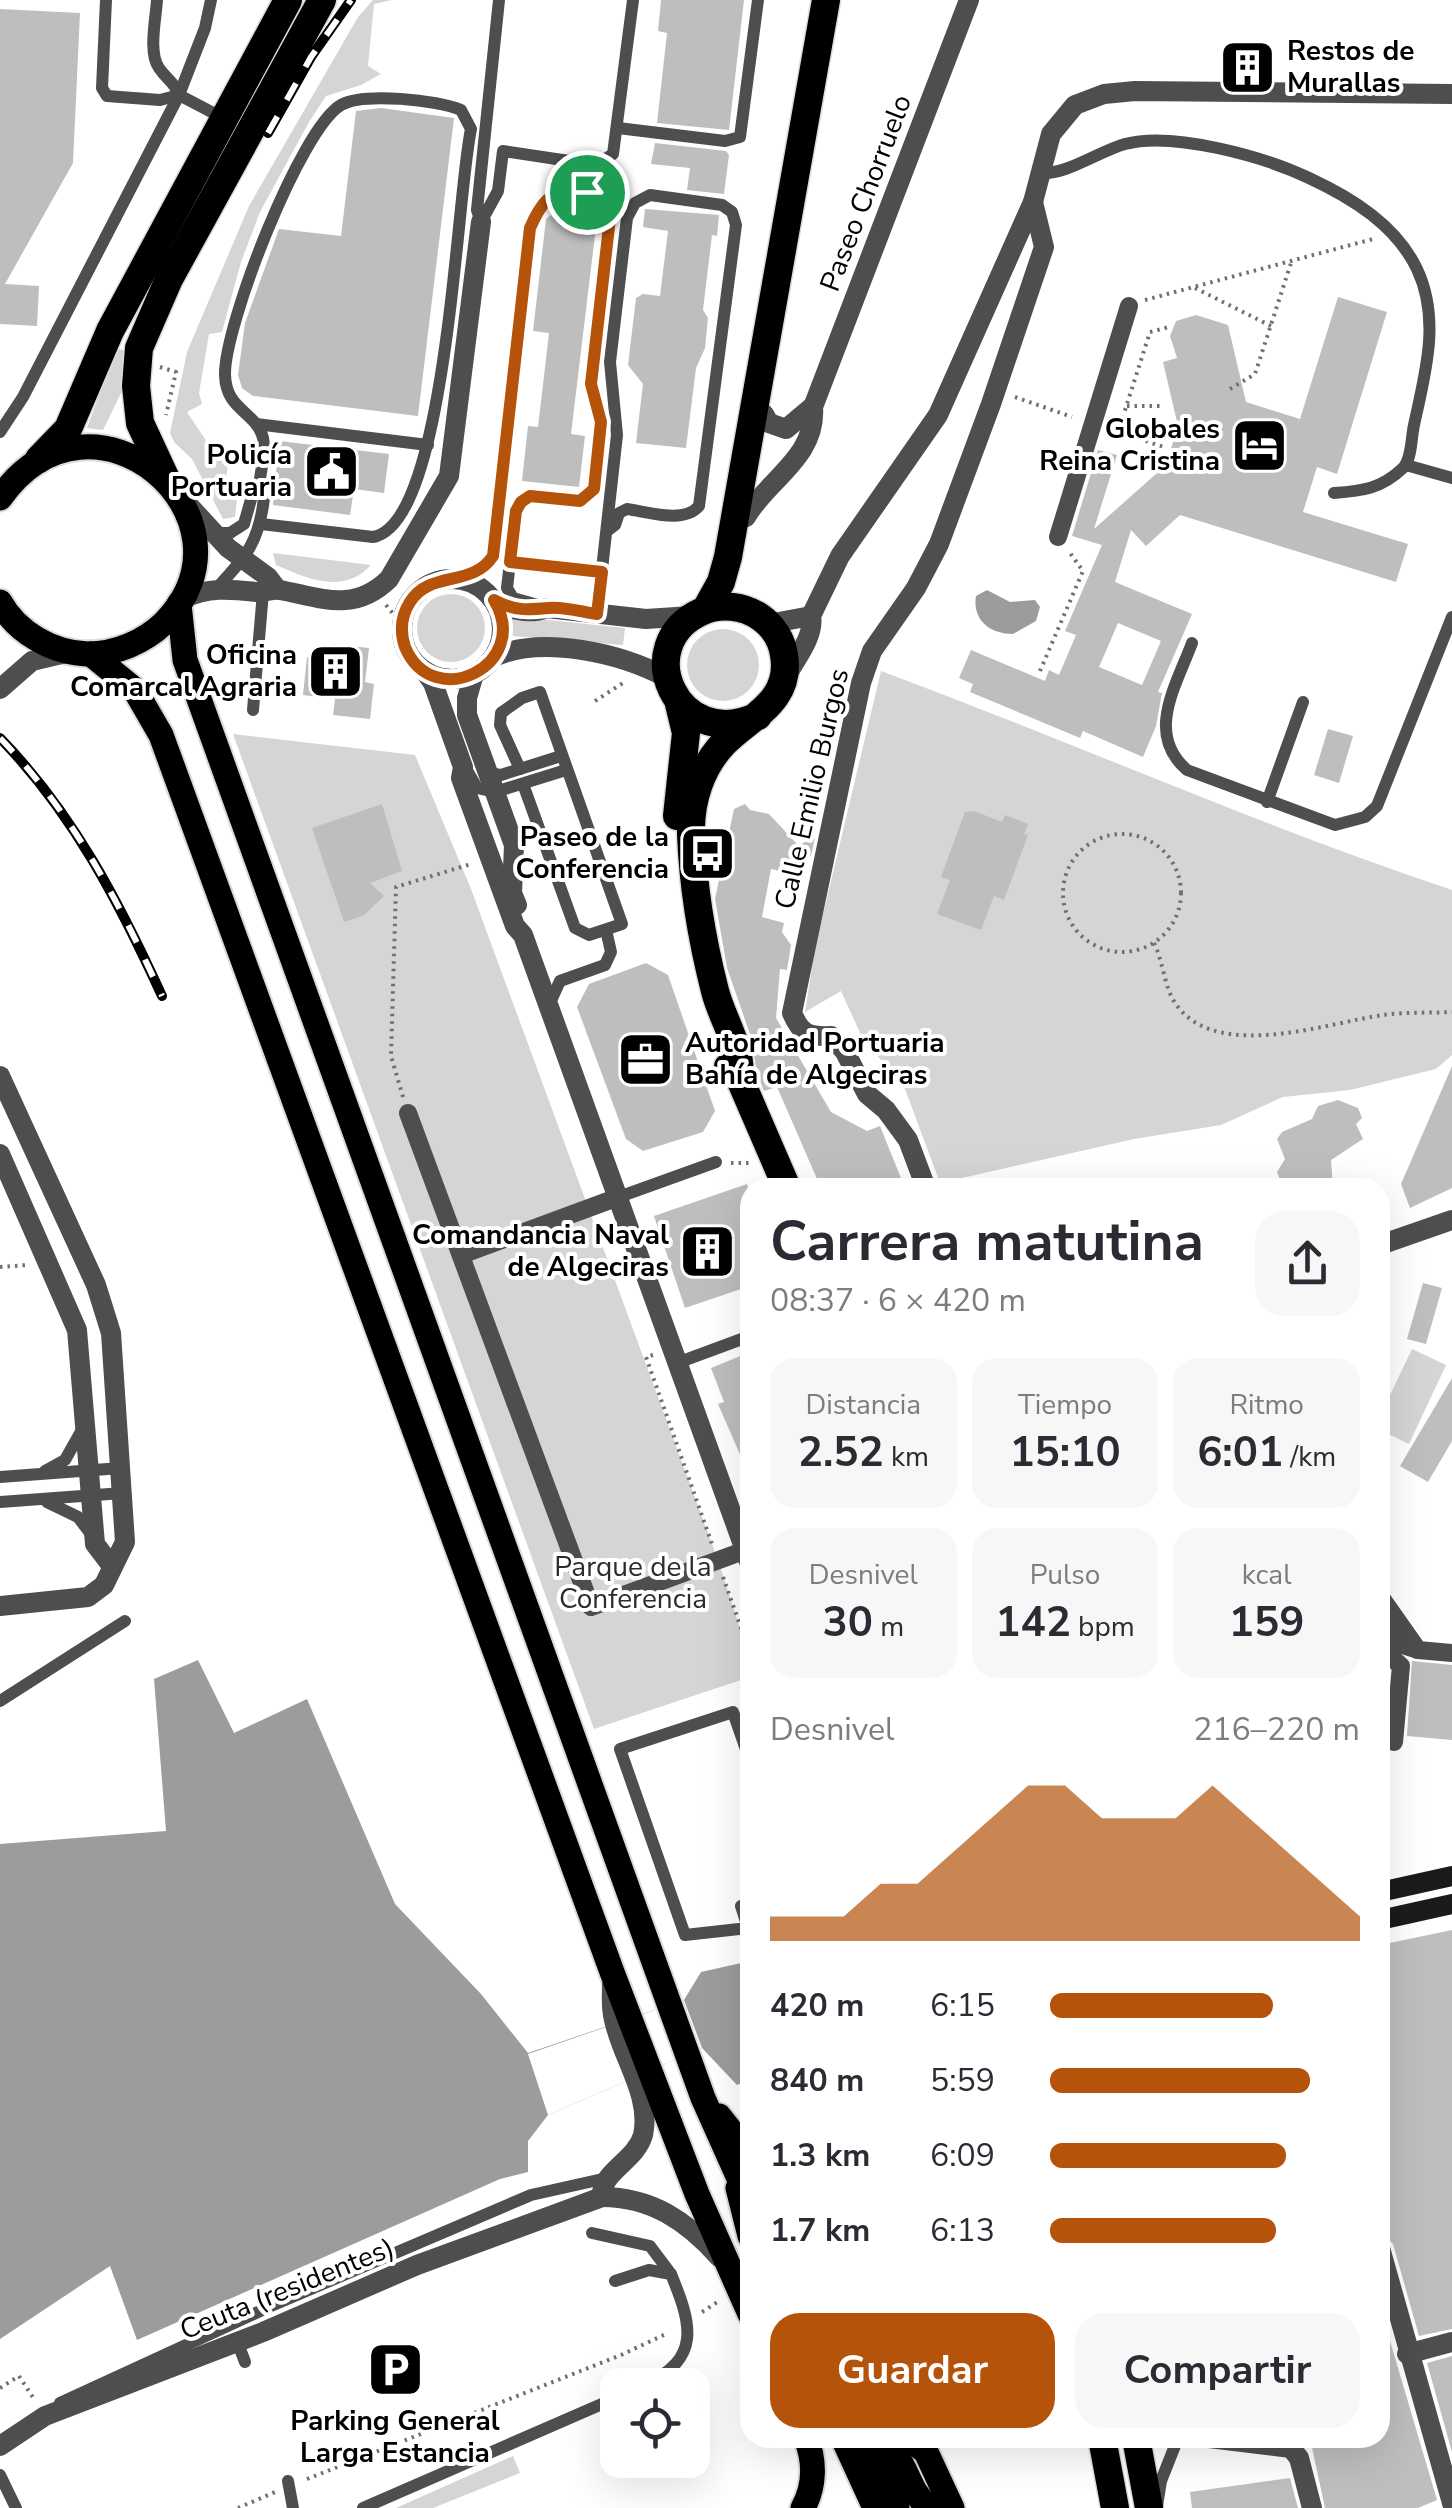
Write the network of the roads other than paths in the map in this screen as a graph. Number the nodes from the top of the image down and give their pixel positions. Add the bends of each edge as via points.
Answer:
1 (106, 0) edge
2 (158, 0) edge
3 (211, 0) edge
4 (278, 0) edge
5 (288, 0) edge
6 (322, 0) edge
7 (499, 0) edge
8 (633, 0) edge
9 (758, 0) edge
10 (826, 0) edge
11 (838, 0) edge
12 (970, 0) edge
13 (270, 34) junction
14 (1452, 94) edge
15 (178, 95) junction
16 (223, 118) junction
17 (618, 128) junction
18 (484, 149) junction
19 (503, 152) junction
20 (1040, 173) junction
21 (1033, 202) junction
22 (482, 222) junction
23 (1129, 306) road end
24 (813, 406) junction
25 (764, 414) junction
26 (256, 424) junction
27 (0, 432) edge
28 (428, 445) junction
29 (40, 459) junction
30 (1406, 465) junction
31 (1452, 478) edge
32 (172, 486) junction
33 (258, 491) junction
34 (1334, 493) dead end
35 (0, 498) edge
36 (746, 518) junction
37 (261, 524) junction
38 (607, 532) junction
39 (215, 533) junction
40 (1058, 537) road end
41 (243, 559) junction
42 (456, 579) junction
43 (217, 588) junction
44 (270, 591) junction
45 (494, 600) junction
46 (180, 602) junction
47 (1, 605) edge
48 (548, 608) junction
49 (700, 612) junction
50 (597, 614) junction
51 (811, 616) junction
52 (758, 617) junction
53 (1452, 617) edge
54 (1192, 643) dead end
55 (81, 653) junction
56 (494, 658) junction
57 (424, 670) junction
58 (474, 674) junction
59 (783, 682) junction
60 (0, 689) edge
61 (673, 691) junction
62 (1303, 702) dead end
63 (253, 710) dead end
64 (758, 716) junction
65 (564, 762) junction
66 (462, 767) junction
67 (520, 769) junction
68 (491, 782) junction
69 (523, 784) junction
70 (1267, 802) junction
71 (606, 930) junction
72 (523, 936) junction
73 (548, 1008) junction
74 (0, 1076) edge
75 (739, 1077) junction
76 (408, 1113) road end
77 (0, 1154) edge
78 (716, 1162) road end
79 (783, 1178) edge
80 (922, 1178) edge
81 (616, 1198) junction
82 (1452, 1220) edge
83 (1390, 1242) edge
84 (461, 1255) junction
85 (740, 1340) edge
86 (676, 1364) junction
87 (86, 1416) junction
88 (121, 1468) junction
89 (90, 1470) junction
90 (38, 1474) junction
91 (0, 1476) edge
92 (122, 1494) junction
93 (92, 1496) junction
94 (40, 1500) junction
95 (0, 1502) edge
96 (740, 1536) edge
97 (95, 1544) junction
98 (740, 1560) edge
99 (111, 1565) junction
100 (0, 1606) edge
101 (1390, 1610) edge
102 (125, 1621) dead end
103 (1390, 1637) edge
104 (1418, 1650) junction
105 (1452, 1653) edge
106 (1390, 1656) edge
107 (0, 1701) edge
108 (740, 1734) edge
109 (1394, 1742) dead end
110 (1452, 1876) edge
111 (1390, 1890) edge
112 (1452, 1904) edge
113 (1390, 1918) edge
114 (740, 1924) edge
115 (612, 1972) junction
116 (740, 2159) edge
117 (604, 2188) junction
118 (593, 2237) dead end
119 (671, 2274) junction
120 (733, 2279) junction
121 (616, 2281) dead end
122 (740, 2293) edge
123 (1390, 2307) edge
124 (238, 2341) junction
125 (1452, 2342) edge
126 (1407, 2354) junction
127 (245, 2362) dead end
128 (669, 2368) edge
129 (600, 2405) edge
130 (46, 2416) junction
131 (0, 2446) edge
132 (810, 2448) edge
133 (848, 2448) edge
134 (869, 2448) edge
135 (889, 2448) edge
136 (911, 2448) edge
137 (920, 2448) edge
138 (1104, 2448) edge
139 (1138, 2448) edge
140 (1174, 2448) edge
141 (1297, 2448) edge
142 (0, 2476) edge
143 (289, 2483) road end
144 (1114, 2500) edge
145 (1150, 2500) edge
146 (1450, 2506) edge
147 (16, 2508) edge
148 (293, 2508) edge
149 (363, 2508) edge
150 (803, 2508) edge
151 (875, 2508) edge
152 (898, 2508) edge
153 (929, 2508) edge
154 (938, 2508) edge
155 (952, 2508) edge
156 (1312, 2508) edge

1 - 15 lane via 104,92 115,100
2 - 15 lane via 154,59
3 - 15 lane
4 - 13 highway
5 - 13 highway
6 - 32 highway via 169,279 139,348 140,423
7 - 18 lane
8 - 17 lane
9 - 17 lane via 740,137 726,141
10 - 49 highway via 728,557 721,582
11 - 25 highway
12 - 24 street, Paseo Chorruelo
13 - 16 highway
14 - 20 street via 1104,94 1059,120
15 - 16 lane
15 - 27 lane
16 - 29 highway via 97,356 68,429
17 - 19 lane via 613,154 596,164
18 - 19 lane
18 - 22 lane via 477,210
19 - 22 lane via 498,192
20 - 21 street
20 - 30 lane via 1053,174 1130,142 1173,142 1307,177 1365,209 1418,271 1428,302 1425,387
21 - 51 street via 938,414 840,556
21 - 80 street, Calle Emilio Burgos via 1044,247 992,400 939,544 872,651 861,683 792,1013 800,1030 830,1036 845,1052 868,1094 908,1140
22 - 44 street via 450,476 442,493 376,592 326,602
23 - 40 street
24 - 25 street via 786,429
24 - 36 street, Paseo Chorruelo via 799,456
25 - 36 highway
26 - 28 lane
26 - 28 lane via 228,394 226,351 258,248 329,115 357,98 448,106 461,110 471,128
26 - 33 lane via 264,442
28 - 37 lane via 400,519 381,535
29 - 32 main road via 76,447 113,449 145,462
29 - 35 main road
30 - 31 lane
30 - 34 lane via 1374,490
32 - 39 street
32 - 46 main road via 194,545
33 - 37 lane via 264,498
33 - 39 lane via 244,524
36 - 52 highway via 737,566 740,590
37 - 41 lane
38 - 38 lane via 627,509 682,516 699,506 736,225 722,205 650,195 630,210 610,362 617,435
38 - 50 lane
39 - 41 street
41 - 43 lane
41 - 44 street via 268,576
42 - 45 street
42 - 48 lane via 484,569 493,556 530,228 552,195 575,189 597,198 610,218 591,384 601,422 596,483 580,501 530,496 521,502 507,588 510,596
42 - 57 street via 419,591 404,612 402,638
43 - 44 street
43 - 46 street
44 - 63 lane
45 - 48 street via 522,610
45 - 56 street via 502,633
46 - 55 main road via 136,643
46 - 116 main road via 178,629 194,685 703,2098
47 - 55 main road via 32,636
48 - 50 street
49 - 50 street via 668,620
49 - 52 highway via 720,606
49 - 61 highway via 668,649
51 - 52 street
51 - 59 street via 808,637
52 - 59 highway via 782,645
53 - 70 lane via 1377,806 1365,817 1335,825
54 - 70 lane via 1165,717 1168,747 1187,770
55 - 60 street via 32,662
55 - 115 main road via 135,690 161,734
56 - 58 street
56 - 61 street via 516,647 620,656
57 - 58 street via 448,679
57 - 66 street
58 - 68 street via 467,715
59 - 64 highway
61 - 64 highway via 690,714 716,724
61 - 75 highway via 686,733 677,805 682,901 703,996 729,1069
62 - 70 lane
64 - 75 highway via 707,767 691,819 702,926 715,993 741,1064
65 - 67 lane
65 - 67 lane via 540,692 504,708 500,719
65 - 69 lane
65 - 71 lane via 622,924
66 - 68 lane via 477,788
66 - 72 street
67 - 68 lane
68 - 69 lane
68 - 72 street via 514,845 512,894
69 - 71 lane via 572,924 584,934
71 - 73 lane via 606,965 560,981
72 - 73 street
73 - 81 street
74 - 88 street via 101,1301 115,1360
75 - 79 highway
76 - 84 street
77 - 87 street via 74,1320
78 - 81 lane
81 - 84 street
81 - 86 street
82 - 83 street
84 - 98 street via 591,1607
85 - 86 lane
86 - 96 street
87 - 89 street
87 - 90 lane via 74,1448
88 - 89 lane
88 - 92 street
89 - 90 lane
89 - 93 street
90 - 91 lane
92 - 93 lane
92 - 99 street via 126,1542
93 - 94 lane
93 - 97 street
94 - 95 lane
94 - 97 lane via 78,1517
97 - 99 street
99 - 100 street via 104,1584 88,1597
101 - 104 street
102 - 107 lane
103 - 104 street
104 - 105 street
106 - 109 street via 1401,1666
108 - 114 lane via 732,1712 620,1749 685,1936
110 - 111 main road
112 - 113 main road
115 - 117 street via 612,2015 644,2120 635,2153
115 - 120 main road
117 - 120 street via 670,2212 702,2238
117 - 124 street, Ceuta (residentes)
117 - 130 lane via 531,2195 66,2398
118 - 119 lane via 650,2246
119 - 121 lane via 649,2270
119 - 128 lane via 690,2332 684,2354
120 - 122 main road
123 - 126 street
124 - 127 lane
124 - 130 street, Ceuta (residentes)
125 - 126 street
126 - 146 street
129 - 149 lane
130 - 131 street, Ceuta (residentes)
132 - 150 main road via 812,2488
133 - 151 main road
134 - 152 main road
135 - 153 main road via 900,2455
136 - 154 main road
137 - 155 main road
138 - 144 highway
139 - 145 highway
140 - 145 lane
141 - 156 street
142 - 147 lane
143 - 148 lane

